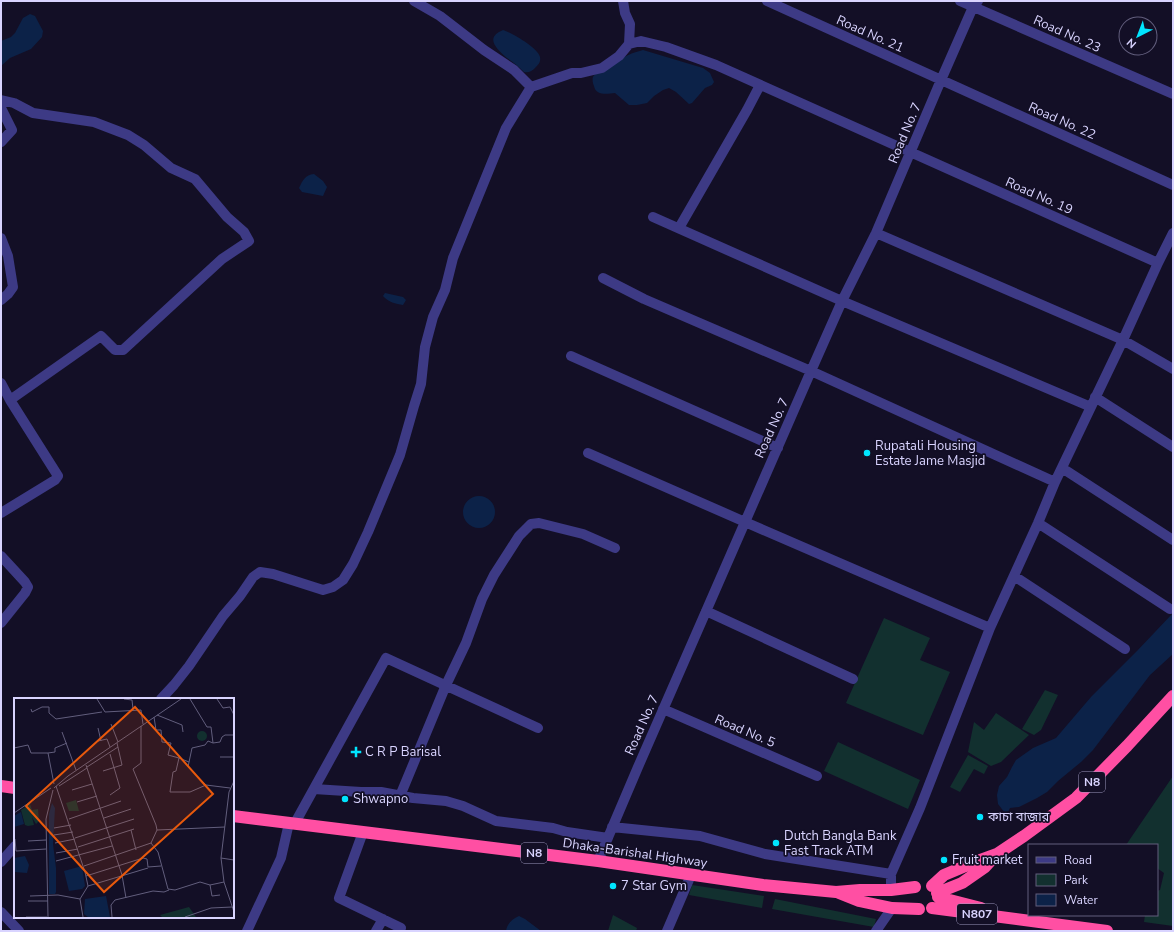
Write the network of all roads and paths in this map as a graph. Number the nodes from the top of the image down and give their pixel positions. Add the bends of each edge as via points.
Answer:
1 (414, 1) edge
2 (623, 1) edge
3 (767, 1) edge
4 (960, 1) edge
5 (975, 4) edge
6 (629, 44) junction
7 (941, 80) junction
8 (760, 85) junction
9 (531, 87) junction
10 (1173, 94) edge
11 (1, 100) edge
12 (1, 108) edge
13 (1, 142) edge
14 (910, 153) junction
15 (1173, 185) edge
16 (654, 217) dead end
17 (679, 228) junction
18 (876, 233) junction
19 (1173, 233) edge
20 (1, 238) edge
21 (1158, 263) junction
22 (603, 278) dead end
23 (1, 300) edge
24 (842, 301) junction
25 (1123, 340) junction
26 (571, 356) dead end
27 (1173, 369) edge
28 (811, 371) junction
29 (1, 383) edge
30 (1096, 397) junction
31 (10, 400) junction
32 (1091, 407) junction
33 (1173, 447) edge
34 (778, 448) junction
35 (588, 453) dead end
36 (1062, 468) junction
37 (1055, 482) junction
38 (1, 513) edge
39 (745, 522) junction
40 (1038, 523) junction
41 (1173, 540) edge
42 (615, 548) dead end
43 (1, 556) edge
44 (1014, 576) junction
45 (1170, 609) dead end
46 (706, 611) junction
47 (1, 623) edge
48 (990, 628) junction
49 (1126, 649) dead end
50 (852, 679) dead end
51 (446, 685) junction
52 (1173, 696) edge
53 (162, 698) edge
54 (663, 710) junction
55 (538, 728) dead end
56 (817, 776) dead end
57 (1, 786) edge
58 (14, 788) edge
59 (314, 789) junction
60 (400, 796) junction
61 (234, 816) edge
62 (292, 823) junction
63 (612, 827) junction
64 (363, 832) junction
65 (608, 838) junction
66 (14, 847) edge
67 (598, 861) junction
68 (1, 862) edge
69 (891, 874) junction
70 (691, 875) junction
71 (915, 887) junction
72 (891, 890) junction
73 (836, 892) junction
74 (936, 892) junction
75 (892, 908) junction
76 (932, 908) junction
77 (919, 909) junction
78 (1, 912) edge
79 (383, 919) junction
80 (1023, 920) junction
81 (401, 928) dead end
82 (19, 931) edge
83 (247, 931) edge
84 (376, 931) edge
85 (667, 931) edge
86 (876, 931) edge
87 (1107, 931) edge

1 - 9 street via 440,16 514,70
2 - 6 street via 630,24
3 - 7 street, Road No. 21
4 - 5 street, Road No. 23
5 - 7 street, Road No. 7
5 - 10 street, Road No. 23
6 - 8 street, Road No. 19 via 640,42 666,47 716,65
6 - 9 street via 619,56 602,68 572,73
7 - 14 street, Road No. 7
7 - 15 street, Road No. 22
8 - 14 street, Road No. 19
8 - 17 street
9 - 53 street via 506,128 453,258 445,290 433,317 425,347 421,384 400,455 353,564 343,580 323,590 260,572 253,577 189,666
11 - 31 street via 14,103 33,113 94,122 128,135 171,168 195,179 227,217 244,232 249,241 222,259 123,350 115,350 101,336
12 - 13 street via 12,130
14 - 18 street, Road No. 7
14 - 21 street, Road No. 19
16 - 17 street
17 - 24 street
18 - 24 street, Road No. 7
18 - 25 street
19 - 21 street
20 - 23 street via 8,256 13,287
21 - 25 street
22 - 28 street via 644,299
24 - 28 street, Road No. 7
24 - 32 street
25 - 27 street
25 - 30 street
26 - 34 street
28 - 34 street, Road No. 7
28 - 37 street
29 - 31 street
30 - 32 street
30 - 33 street
31 - 38 street via 58,476
32 - 36 street
34 - 39 street, Road No. 7
35 - 39 street
36 - 37 street
36 - 41 street
37 - 40 street
39 - 46 street, Road No. 7
39 - 48 street
40 - 44 street
40 - 45 street
42 - 51 street via 583,534 539,523 532,524 519,536 494,575
43 - 47 street via 28,587
44 - 48 street
44 - 49 street
46 - 50 street
46 - 54 street, Road No. 7
48 - 69 street via 920,808
51 - 55 street
51 - 59 street via 386,658
51 - 60 street
52 - 74 highway, N8 via 1076,798 997,854 985,867 962,883
54 - 56 street, Road No. 5
54 - 63 street, Road No. 7
57 - 58 highway
59 - 60 street via 381,792
59 - 62 street
60 - 65 street via 463,806 496,821
61 - 62 highway, Dhaka-Barishal Highway / N8
62 - 64 highway, Dhaka-Barishal Highway / N8
62 - 83 street via 281,858
63 - 65 street, Road No. 7
63 - 69 street via 700,836 765,854
64 - 67 highway, Dhaka-Barishal Highway / N8
64 - 79 street via 339,898
65 - 67 street, Road No. 7
66 - 68 street
67 - 70 highway, Dhaka-Barishal Highway / N8
69 - 72 street
70 - 73 highway, Dhaka-Barishal Highway / N8
70 - 85 street
71 - 72 highway, Dhaka-Barishal Highway / N8
71 - 74 highway, N8 via 924,883
71 - 77 highway via 911,899
72 - 73 highway, Dhaka-Barishal Highway / N8
73 - 75 highway, N8 via 859,901
74 - 76 highway via 937,901
74 - 80 highway, N807
75 - 77 highway, N8
75 - 86 street
76 - 77 highway, N8
76 - 80 highway, N807
78 - 82 street
79 - 81 street
79 - 84 street
80 - 87 highway, N807

